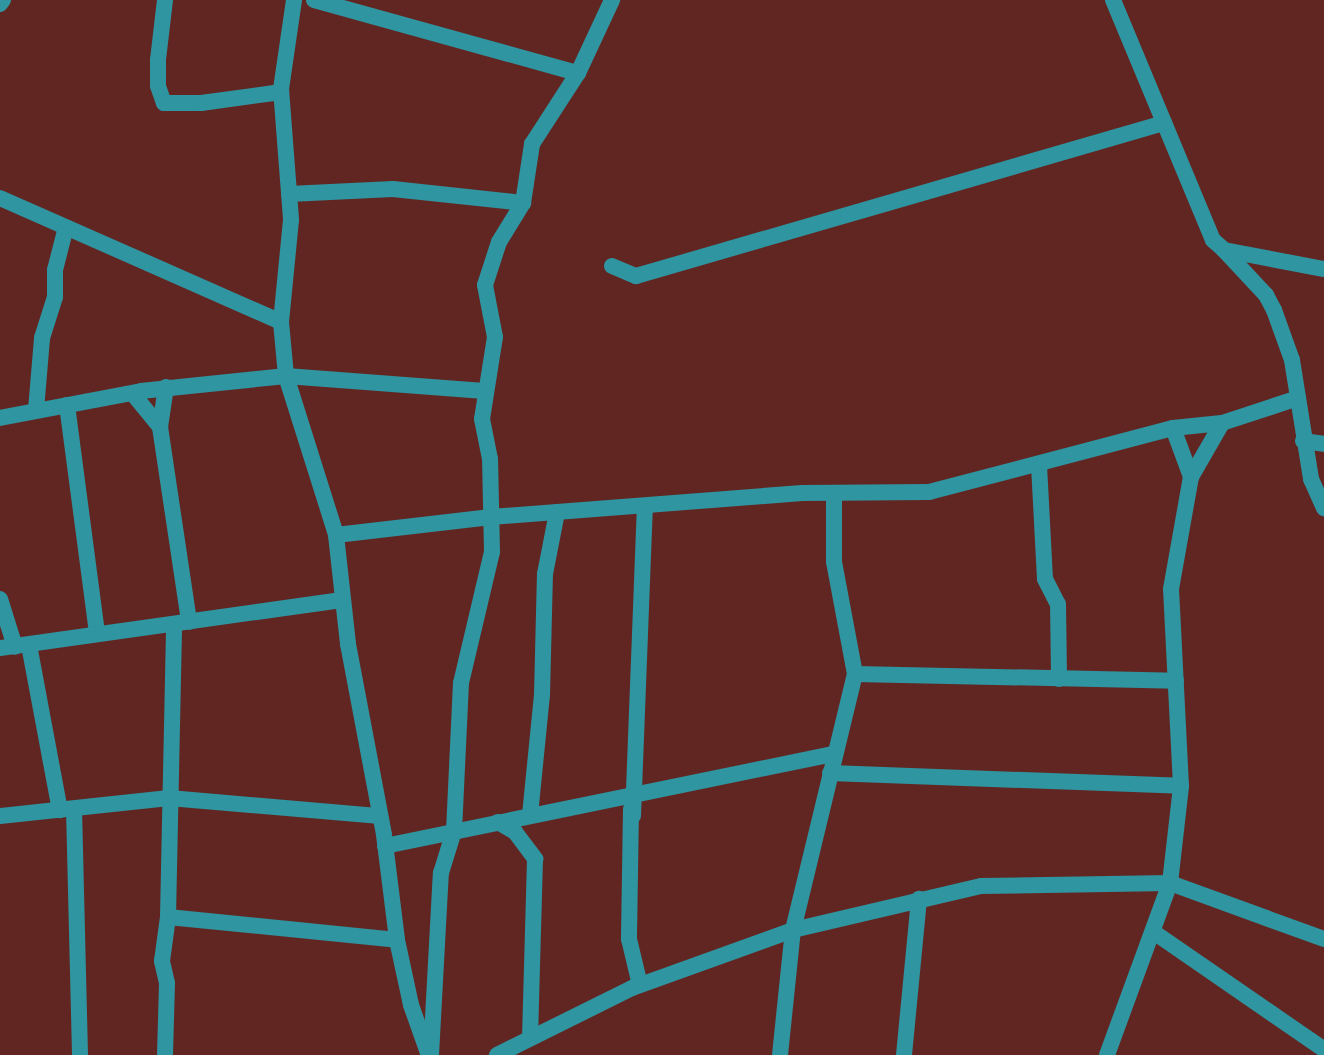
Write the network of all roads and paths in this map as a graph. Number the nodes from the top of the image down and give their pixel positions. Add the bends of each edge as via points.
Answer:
1 (165, 0) edge
2 (294, 0) edge
3 (314, 0) edge
4 (612, 0) edge
5 (1112, 0) edge
6 (578, 73) junction
7 (281, 92) junction
8 (1164, 123) junction
9 (289, 194) junction
10 (0, 198) edge
11 (523, 203) junction
12 (66, 227) junction
13 (1224, 250) junction
14 (612, 266) dead end
15 (1324, 269) edge
16 (281, 322) junction
17 (286, 376) junction
18 (166, 387) junction
19 (484, 391) junction
20 (132, 394) junction
21 (1298, 398) junction
22 (67, 405) junction
23 (36, 410) junction
24 (0, 418) edge
25 (1223, 423) junction
26 (160, 427) junction
27 (1173, 428) junction
28 (1303, 441) junction
29 (1324, 444) edge
30 (1039, 466) junction
31 (1191, 477) junction
32 (834, 495) junction
33 (645, 506) junction
34 (1324, 508) edge
35 (556, 512) junction
36 (491, 517) junction
37 (336, 535) junction
38 (0, 599) edge
39 (342, 600) junction
40 (181, 624) junction
41 (97, 634) junction
42 (15, 647) edge
43 (855, 674) junction
44 (1059, 679) junction
45 (1176, 681) junction
46 (834, 754) junction
47 (831, 773) junction
48 (1181, 786) junction
49 (630, 793) junction
50 (169, 799) junction
51 (67, 809) junction
52 (530, 815) junction
53 (0, 816) edge
54 (380, 816) junction
55 (498, 822) junction
56 (454, 831) junction
57 (385, 846) junction
58 (1170, 883) junction
59 (919, 899) junction
60 (168, 917) junction
61 (793, 930) junction
62 (1155, 933) junction
63 (1324, 939) edge
64 (397, 940) junction
65 (640, 985) junction
66 (530, 1038) junction
67 (1321, 1047) edge
68 (80, 1055) edge
69 (164, 1055) edge
70 (430, 1055) edge
71 (497, 1055) edge
72 (780, 1055) edge
73 (904, 1055) edge
74 (1107, 1055) edge

1 - 7 street via 158,73 164,103
2 - 7 street
3 - 6 street
4 - 6 street
5 - 8 street
6 - 11 street via 532,144
7 - 9 street
8 - 13 street via 1199,214
8 - 14 street via 636,276
9 - 11 street via 394,189
9 - 16 street
10 - 12 street
11 - 19 street via 499,242 485,285 495,337
12 - 16 street
12 - 23 street via 55,270 55,297 42,338
13 - 15 street
13 - 21 street via 1270,303 1292,360
16 - 17 street
17 - 18 street
17 - 19 street
17 - 37 street
18 - 20 street
18 - 26 street
19 - 36 street via 482,419 490,459
20 - 22 street
20 - 26 street
21 - 25 street
21 - 28 street
22 - 23 street
22 - 41 street
23 - 24 street
25 - 27 street
25 - 31 street
26 - 40 street
27 - 30 street
27 - 31 street
28 - 29 street
28 - 34 street
30 - 32 street via 929,492
30 - 44 street via 1045,579 1058,604
31 - 45 street via 1171,589
32 - 33 street via 802,493
32 - 43 street via 834,562
33 - 35 street
33 - 49 street
35 - 36 street
35 - 52 street via 545,573 542,695
36 - 37 street
36 - 56 street via 492,552 461,683
37 - 39 street
38 - 42 street
39 - 40 street
39 - 54 street
40 - 41 street
40 - 50 street
41 - 42 street
42 - 51 street
43 - 44 street
43 - 46 street
44 - 45 street
45 - 48 street
46 - 47 street
46 - 49 street
47 - 48 street
47 - 61 street
48 - 58 street
49 - 52 street
49 - 65 street via 629,939
50 - 51 street
50 - 54 street
50 - 60 street
51 - 53 street
51 - 68 street
52 - 55 street
54 - 57 street
55 - 56 street
55 - 66 street via 515,832 535,859
56 - 57 street
56 - 70 street via 441,873
57 - 64 street
58 - 59 street via 981,886
58 - 62 street
58 - 63 street
59 - 61 street
59 - 73 street
60 - 64 street
60 - 69 street via 162,961 167,983
61 - 65 street
61 - 72 street
62 - 67 street
62 - 74 street
64 - 70 street via 411,1004
65 - 66 street
66 - 71 street

